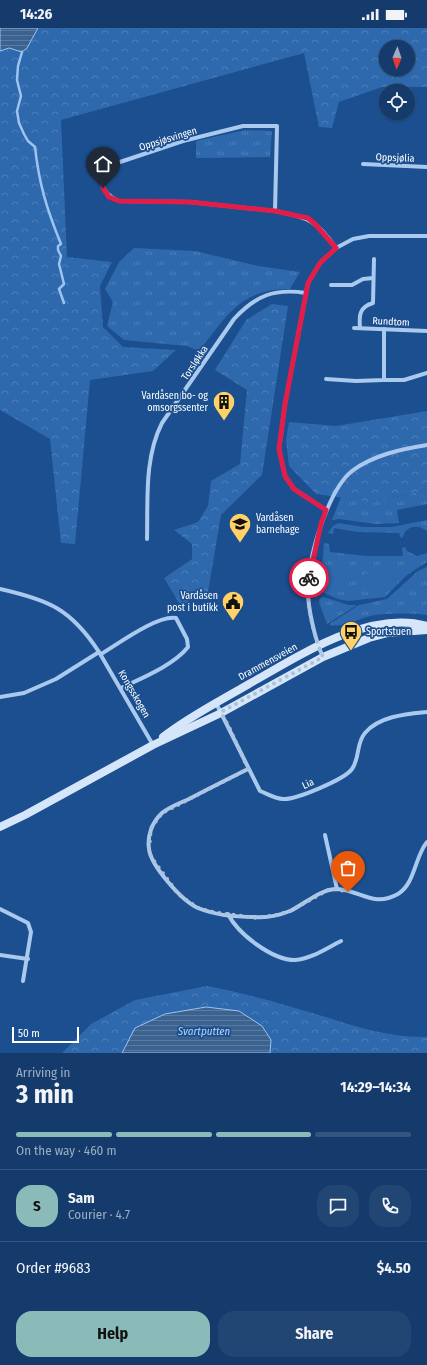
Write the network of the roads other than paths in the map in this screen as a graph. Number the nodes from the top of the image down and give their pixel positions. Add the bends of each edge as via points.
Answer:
1 (363, 164) dead end
2 (427, 167) edge
3 (275, 211) junction
4 (427, 236) edge
5 (336, 248) junction
6 (374, 259) dead end
7 (373, 278) junction
8 (331, 285) dead end
9 (306, 293) junction
10 (354, 328) dead end
11 (360, 328) junction
12 (384, 329) junction
13 (427, 331) edge
14 (427, 373) edge
15 (326, 380) dead end
16 (384, 380) junction
17 (427, 446) edge
18 (326, 510) junction
19 (147, 539) dead end
20 (0, 589) edge
21 (427, 626) edge
22 (427, 630) edge
23 (318, 646) junction
24 (100, 653) junction
25 (323, 657) junction
26 (121, 688) junction
27 (0, 697) edge
28 (216, 703) junction
29 (221, 712) junction
30 (427, 712) edge
31 (153, 744) junction
32 (248, 769) junction
33 (0, 827) edge
34 (325, 835) dead end
35 (427, 842) edge
36 (337, 889) junction
37 (0, 909) edge
38 (228, 914) junction
39 (341, 940) dead end
40 (0, 954) edge
41 (28, 959) junction
42 (23, 981) dead end

1 - 2 street, Oppsjølia
3 - 3 street, Oppsjøsvingen via 190,202 119,201 109,197 103,188 102,178 105,169 114,164 183,141 243,126 277,126
3 - 5 street, Oppsjøsvingen via 308,218
4 - 5 street via 370,236
5 - 9 street via 320,263 308,283
6 - 7 street
7 - 8 street via 363,279 352,285
7 - 11 street via 373,303 360,311
9 - 18 street via 279,449 285,476 294,489
9 - 19 street, Torsløkka via 273,293 258,297 246,306 234,319 162,423 151,454
10 - 11 street, Rundtom
11 - 12 street, Rundtom
12 - 13 street, Rundtom
12 - 16 street
14 - 16 street via 404,380
15 - 16 street
17 - 18 street via 375,458 352,471 337,488
18 - 23 street via 313,556 308,586
20 - 24 street, Kongsskogen via 35,597 63,612 86,632
21 - 23 main road, Drammensveien via 395,623 374,626
22 - 25 main road, Drammensveien via 388,633
23 - 25 street
23 - 28 main road, Drammensveien
24 - 26 street, Kongsskogen
24 - 26 street via 156,622 168,617 176,618 187,639 188,647 183,654
24 - 27 street via 56,679 24,693
25 - 29 main road, Drammensveien
26 - 31 street, Kongsskogen
28 - 29 street, Lia
28 - 31 main road, Drammensveien
29 - 31 main road, Drammensveien
29 - 32 street, Lia
30 - 32 street, Lia via 401,715 374,725 364,733 360,741 358,760 351,771 300,796 283,799 260,791
31 - 33 main road, Drammensveien
32 - 38 street via 162,813 151,828 148,841 151,857 178,894 198,908
34 - 36 street
35 - 36 street via 406,886 399,893 383,900 369,899
36 - 38 street via 328,890 290,911 276,915 256,918
37 - 41 street via 28,923 31,932
38 - 39 street via 242,933 281,958 295,960 310,957
40 - 41 street
41 - 42 street

